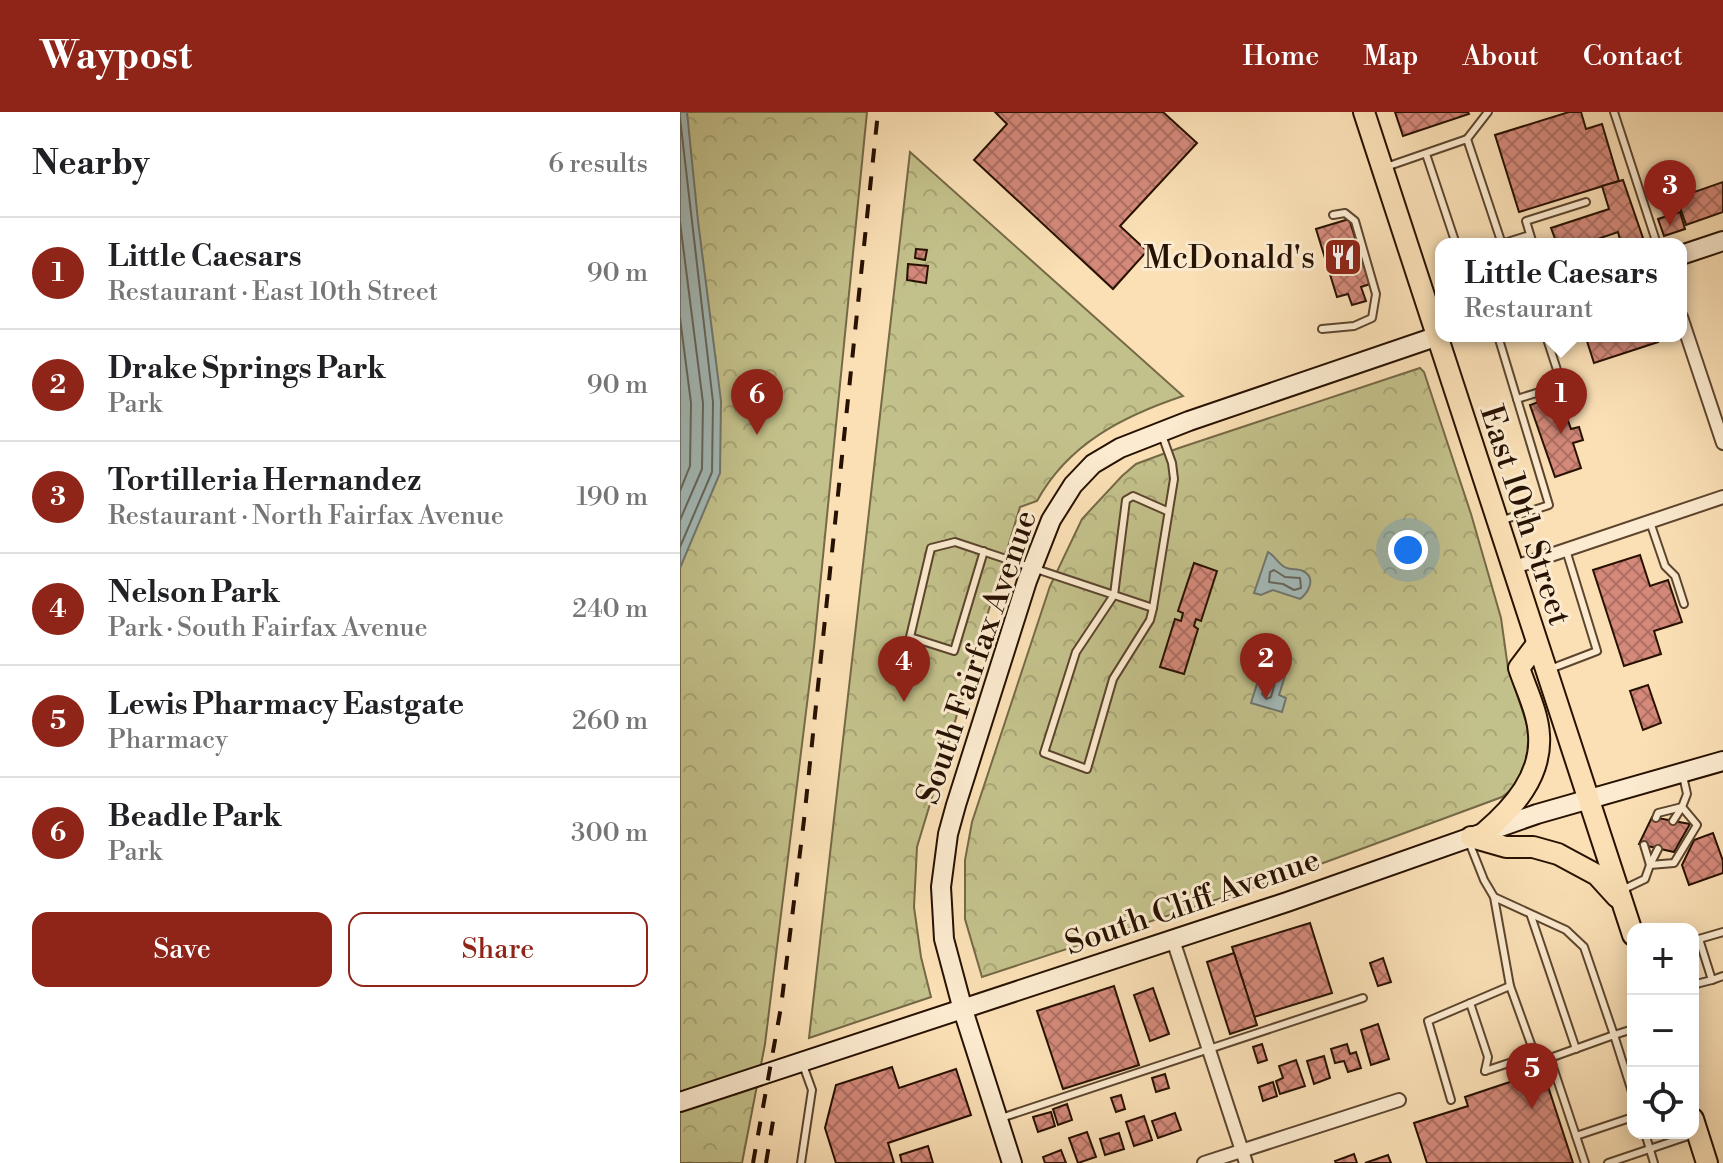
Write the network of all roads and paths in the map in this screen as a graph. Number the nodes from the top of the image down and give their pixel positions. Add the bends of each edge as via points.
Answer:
1 (1364, 112) edge
2 (1488, 112) edge
3 (1614, 112) edge
4 (1467, 139) junction
5 (1426, 154) junction
6 (1382, 168) junction
7 (1586, 202) dead end
8 (1333, 215) dead end
9 (1530, 235) junction
10 (1454, 238) edge
11 (1500, 238) edge
12 (1521, 238) edge
13 (1531, 238) edge
14 (1655, 238) edge
15 (1723, 241) edge
16 (1687, 253) edge
17 (1435, 327) edge
18 (1322, 329) dead end
19 (1687, 335) edge
20 (1435, 337) edge
21 (1440, 342) edge
22 (1500, 342) edge
23 (1548, 342) edge
24 (1517, 399) junction
25 (1161, 432) junction
26 (1723, 443) edge
27 (1723, 497) edge
28 (1167, 511) junction
29 (1497, 522) junction
30 (1650, 522) junction
31 (1566, 550) junction
32 (984, 551) junction
33 (1033, 567) junction
34 (1512, 568) junction
35 (1114, 595) junction
36 (1684, 604) dead end
37 (1153, 608) junction
38 (1537, 644) junction
39 (1546, 671) junction
40 (1722, 763) edge
41 (1683, 773) junction
42 (1588, 798) junction
43 (1682, 807) junction
44 (1656, 818) dead end
45 (1673, 821) dead end
46 (1474, 836) junction
47 (1644, 845) dead end
48 (1658, 849) dead end
49 (1650, 865) junction
50 (1494, 897) junction
51 (1621, 899) junction
52 (1531, 915) junction
53 (1629, 923) edge
54 (1723, 932) edge
55 (1173, 940) junction
56 (1723, 976) edge
57 (1712, 980) junction
58 (1699, 983) edge
59 (1510, 986) junction
60 (1363, 998) dead end
61 (1470, 1003) junction
62 (963, 1010) junction
63 (1627, 1031) edge
64 (1614, 1035) junction
65 (1576, 1049) junction
66 (1210, 1050) junction
67 (1536, 1058) junction
68 (1550, 1058) junction
69 (802, 1062) junction
70 (1627, 1076) edge
71 (1399, 1100) dead end
72 (1451, 1100) dead end
73 (680, 1102) edge
74 (1627, 1119) edge
75 (998, 1120) junction
76 (1576, 1136) junction
77 (1699, 1138) edge
78 (1646, 1139) edge
79 (1669, 1139) edge
80 (1649, 1149) junction
81 (1244, 1157) edge
82 (801, 1163) edge
83 (1012, 1163) edge
84 (1204, 1163) edge
85 (1585, 1163) edge
86 (1608, 1163) edge
87 (1654, 1163) edge
88 (1707, 1163) edge

1 - 6 main road, East 10th Street
2 - 4 lane
3 - 14 lane
4 - 5 lane
4 - 11 lane
5 - 6 lane
5 - 10 lane
6 - 17 main road, East 10th Street
7 - 9 lane via 1526,221
8 - 18 lane via 1345,213 1355,221 1376,294 1372,318
9 - 12 lane
9 - 13 lane
15 - 16 street
19 - 26 street
20 - 25 street, South Fairfax Avenue
21 - 29 main road, East 10th Street
22 - 24 lane
23 - 24 lane via 1562,385
24 - 29 lane via 1549,505
25 - 28 lane via 1174,479
25 - 33 street, South Fairfax Avenue via 1093,464 1073,485 1051,520
27 - 30 street
28 - 35 lane via 1133,496 1126,500
28 - 37 lane
29 - 34 main road, East 10th Street
30 - 31 street
30 - 36 lane
31 - 34 street
31 - 39 lane via 1597,651
32 - 32 lane via 955,542 931,548 910,637 954,651
32 - 33 lane
33 - 35 lane
33 - 62 street, South Fairfax Avenue via 943,861 940,912
34 - 38 main road, East 10th Street
35 - 37 lane
35 - 37 lane via 1076,652 1044,753 1087,769 1113,679
38 - 39 main road, East 10th Street
38 - 46 main road via 1519,668 1539,735 1533,773 1518,799
39 - 42 main road, East 10th Street
40 - 41 street, South Cliff Avenue
41 - 42 street, South Cliff Avenue
41 - 43 lane via 1687,794
42 - 46 street, South Cliff Avenue
42 - 51 main road, East 10th Street
43 - 44 lane
43 - 45 lane
43 - 49 lane via 1697,825 1674,863
46 - 50 lane via 1484,880
46 - 51 main road via 1506,847 1558,854 1597,875
46 - 55 street, South Cliff Avenue
47 - 49 lane
48 - 49 lane
49 - 51 lane via 1645,879
50 - 52 lane
50 - 59 lane
51 - 53 main road, East 10th Street
52 - 64 lane via 1566,930 1584,947
52 - 65 lane
54 - 57 lane via 1699,939
55 - 62 street, South Cliff Avenue
55 - 66 street
56 - 57 lane
57 - 58 lane
59 - 61 lane
59 - 67 lane
60 - 66 lane
61 - 67 lane via 1488,1057 1485,1071
61 - 72 lane via 1428,1021
62 - 69 street, South Cliff Avenue
62 - 75 street, South Fairfax Avenue
63 - 64 lane
64 - 65 lane
64 - 70 lane
65 - 68 lane
66 - 75 lane
66 - 81 street
67 - 68 lane
68 - 76 lane
69 - 73 street, South Cliff Avenue
69 - 82 lane via 812,1090
71 - 81 street
74 - 76 lane
75 - 83 street, South Fairfax Avenue
76 - 85 lane
77 - 88 main road
78 - 80 lane
79 - 80 lane
80 - 86 lane
80 - 87 lane
81 - 84 street

